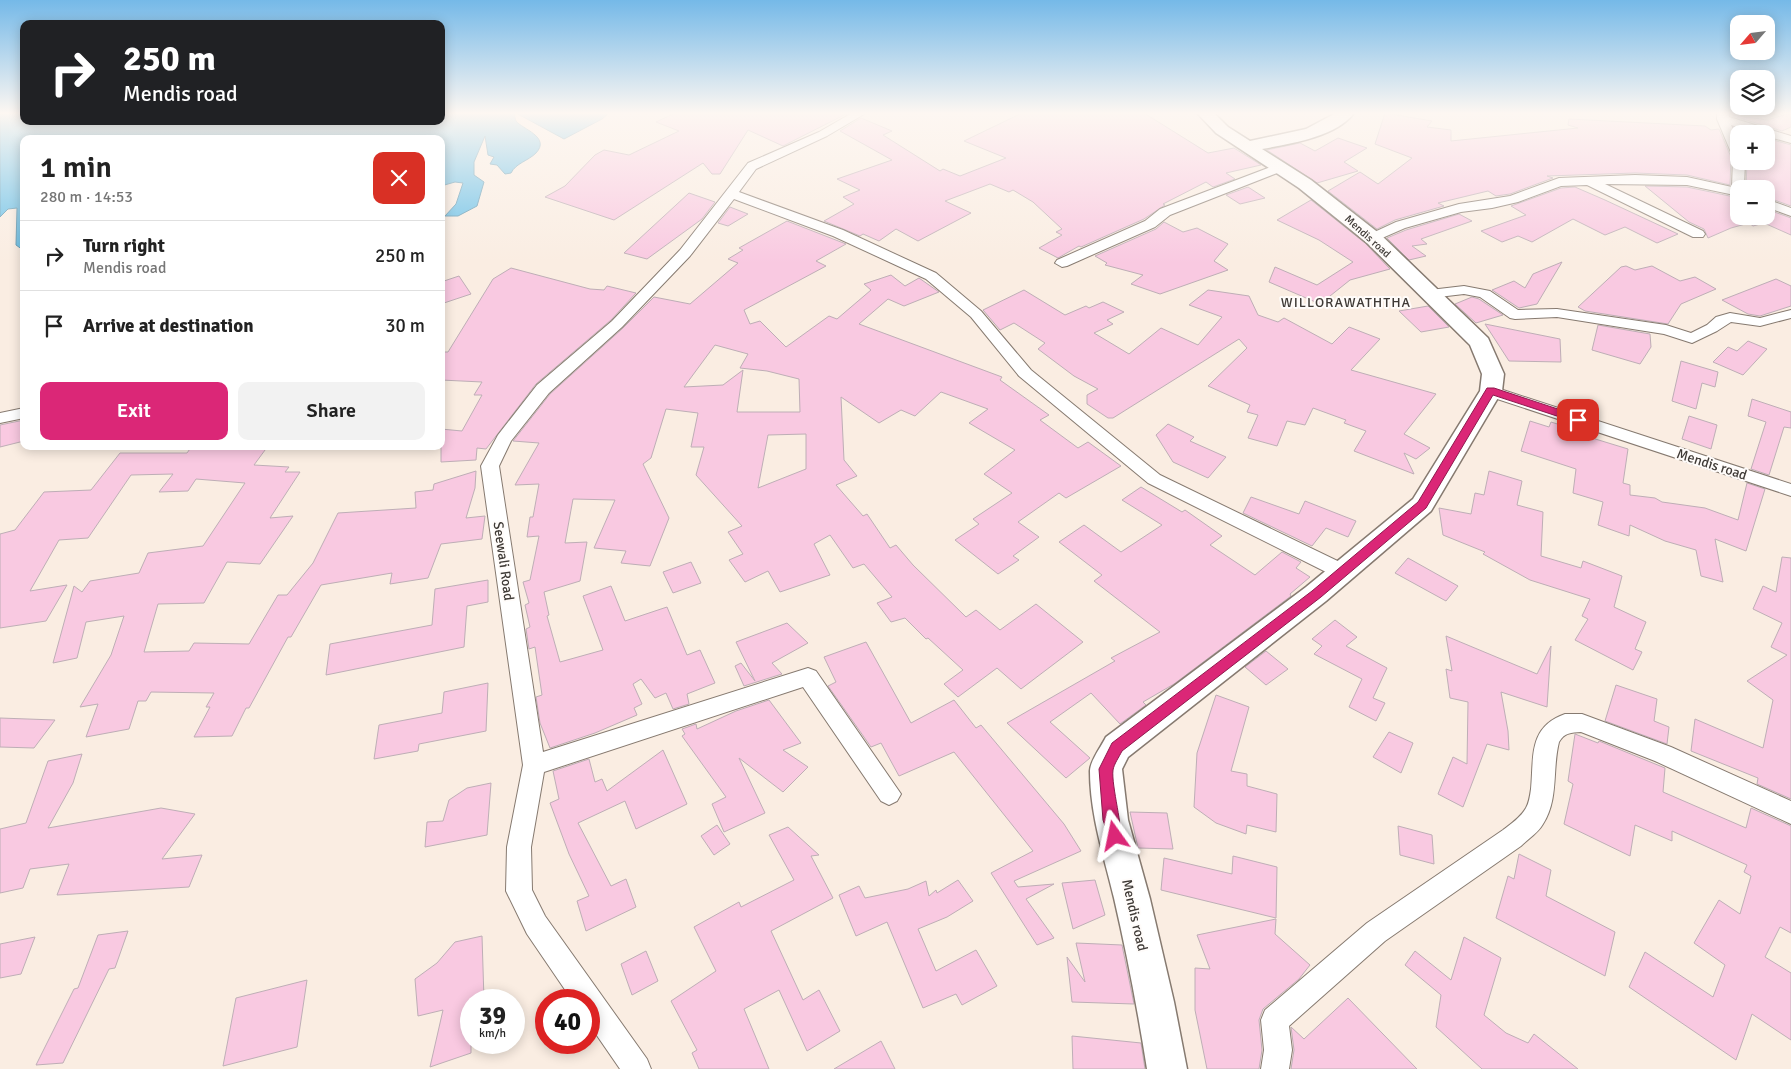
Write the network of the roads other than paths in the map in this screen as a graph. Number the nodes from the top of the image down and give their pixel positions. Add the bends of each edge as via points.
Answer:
1 (759, 163) edge
2 (1275, 163) edge
3 (1738, 163) edge
4 (1281, 167) junction
5 (1585, 180) junction
6 (1738, 180) edge
7 (1730, 189) edge
8 (732, 194) junction
9 (1775, 206) edge
10 (1791, 212) edge
11 (1698, 234) dead end
12 (1373, 238) junction
13 (1062, 263) dead end
14 (1430, 294) junction
15 (1791, 314) edge
16 (1491, 391) junction
17 (20, 415) edge
18 (0, 418) edge
19 (1791, 490) edge
20 (1343, 572) junction
21 (534, 765) junction
22 (889, 794) dead end
23 (1791, 813) edge
24 (580, 989) edge
25 (600, 1017) edge
26 (637, 1069) edge
27 (1167, 1069) edge
28 (1275, 1069) edge

1 - 8 street, Seewali Road via 752,166
2 - 4 street, Mendis road
3 - 6 street
4 - 12 street, Mendis road
4 - 13 street via 1165,212 1150,224
5 - 7 street via 1687,181
5 - 11 street
5 - 12 street via 1559,182 1514,199 1459,208 1400,225
8 - 20 street via 838,233 931,276 976,314 1025,372 1154,479
8 - 21 street, Seewali Road via 685,253 617,324 543,389 504,439 490,466
9 - 10 street
12 - 14 street, Mendis road
14 - 15 street via 1464,290 1485,294 1515,315 1558,313 1666,330 1692,338 1721,320 1760,322
14 - 16 street, Mendis road via 1480,343 1493,374
16 - 19 street, Mendis road
16 - 20 street, Mendis road via 1422,505
17 - 18 street
20 - 27 street, Mendis road via 1117,747 1106,769 1110,820 1136,918
21 - 22 street via 808,677
21 - 24 street, Seewali Road via 519,847 519,891 536,925
23 - 28 street via 1663,754 1582,723 1570,721 1560,724 1549,735 1539,809 1527,825 1376,932 1275,1020 1278,1050
25 - 26 street, Seewali Road

